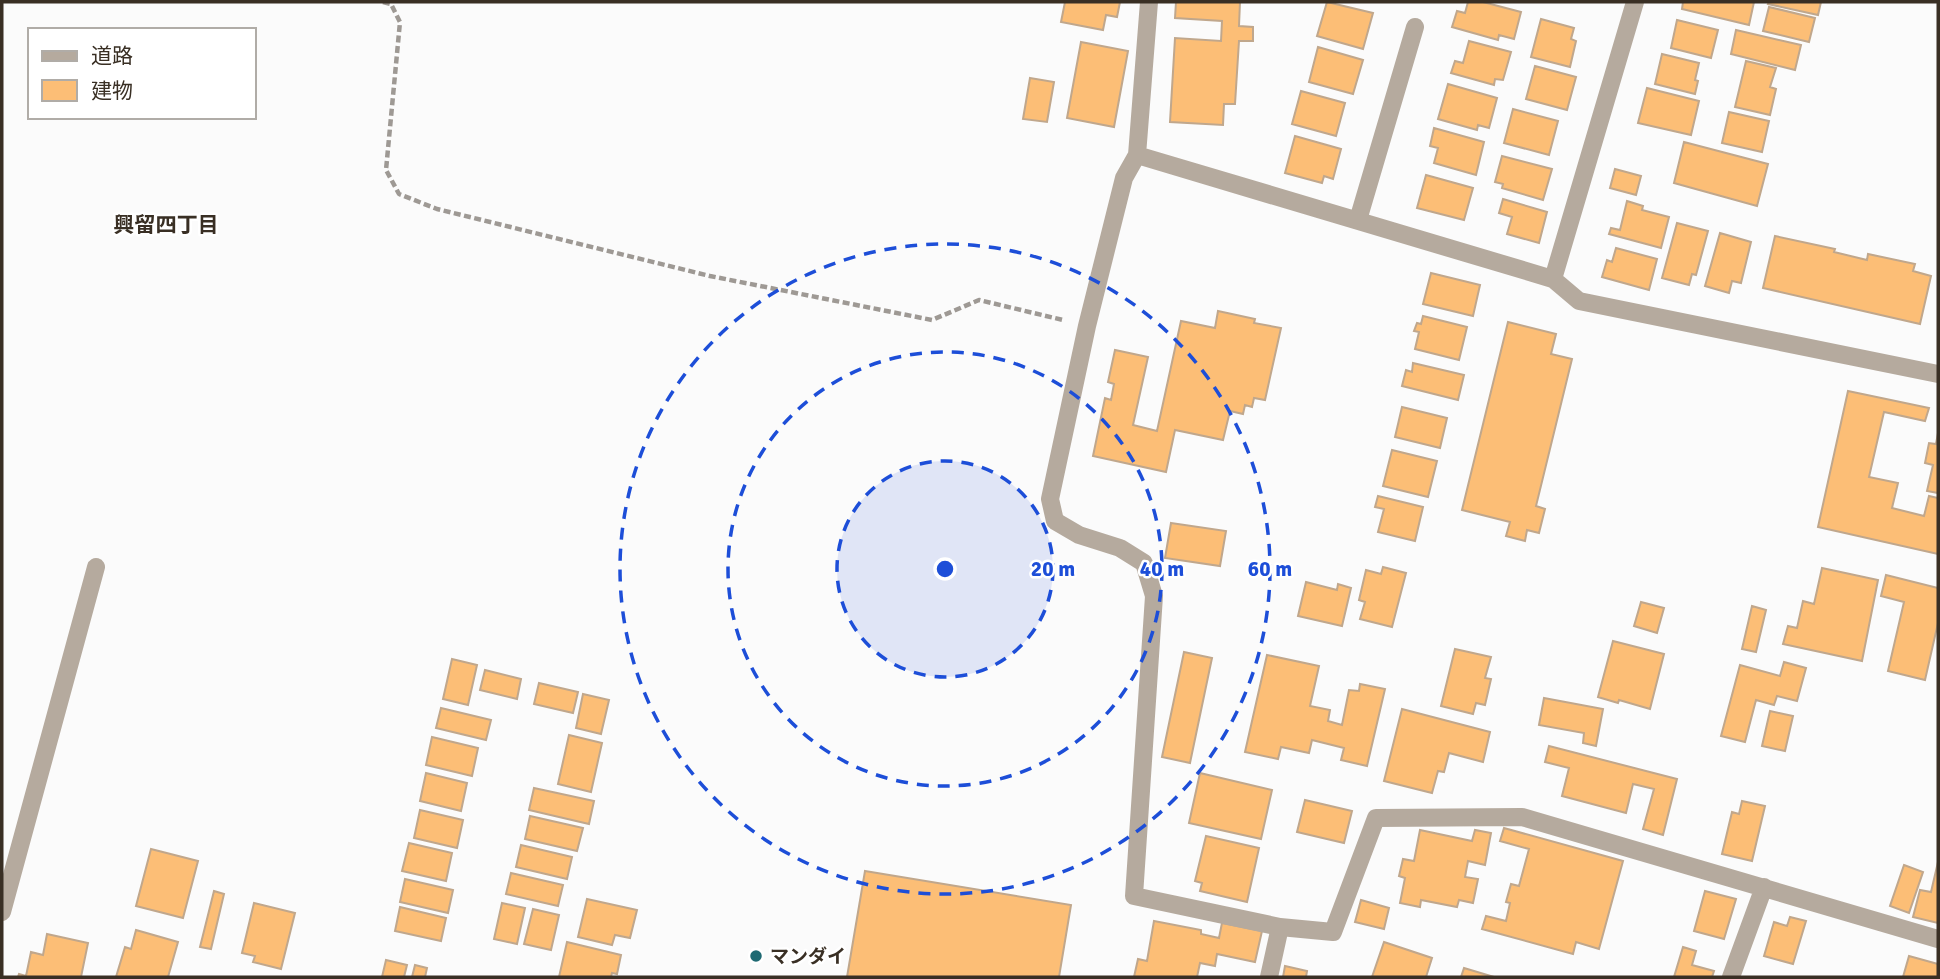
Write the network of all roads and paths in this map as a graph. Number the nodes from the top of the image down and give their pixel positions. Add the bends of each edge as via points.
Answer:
1 (383, 2) edge
2 (1149, 2) edge
3 (1634, 2) edge
4 (392, 3) edge
5 (1415, 27) dead end
6 (1137, 155) junction
7 (1358, 220) junction
8 (1553, 279) junction
9 (1087, 326) junction
10 (1938, 374) edge
11 (96, 567) dead end
12 (1764, 887) junction
13 (2, 912) edge
14 (1280, 927) junction
15 (1938, 939) edge
16 (1269, 977) edge
17 (1731, 977) edge

1 - 4 path
2 - 6 street
3 - 8 street
4 - 9 path via 400,22 386,170 399,194 437,209 710,276 932,320 979,300
5 - 7 street
6 - 7 street
6 - 9 street via 1124,178
7 - 8 street
8 - 10 street via 1579,301
9 - 14 street via 1050,499 1055,521 1144,562 1154,596 1134,896
11 - 13 street
12 - 14 street via 1522,817 1376,818 1333,932
12 - 15 street
12 - 17 street
14 - 16 street

